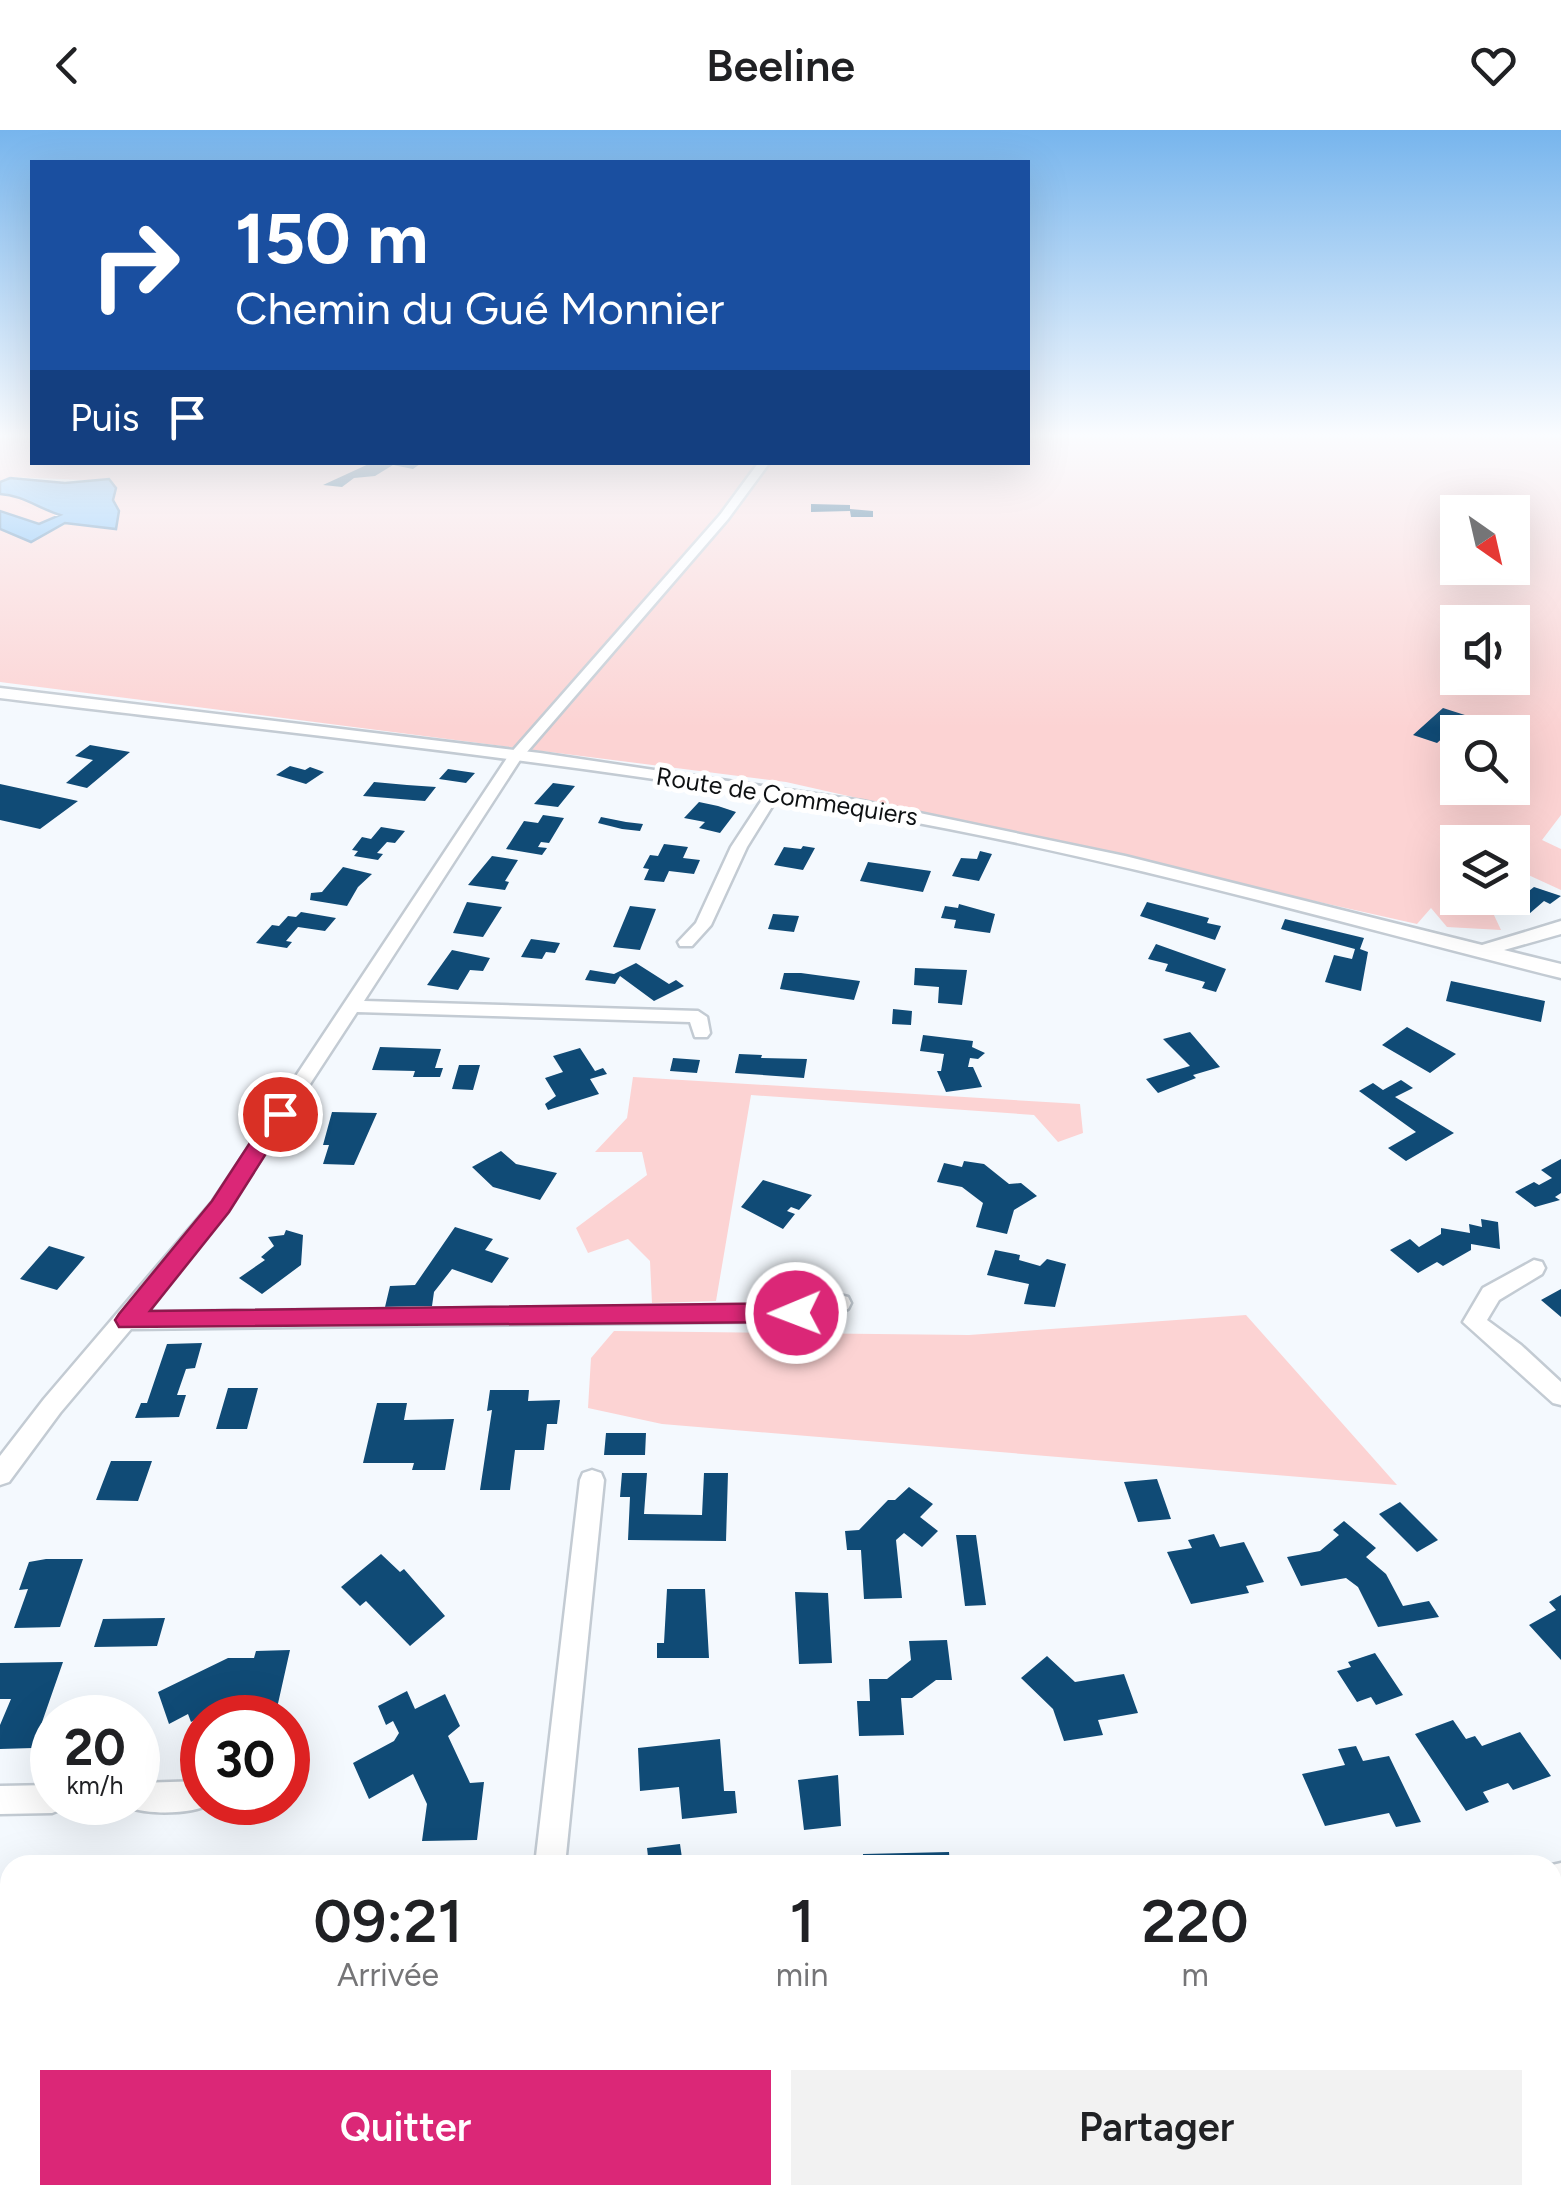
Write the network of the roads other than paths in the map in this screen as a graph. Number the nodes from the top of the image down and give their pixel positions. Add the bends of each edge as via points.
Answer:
1 (710, 534) edge
2 (0, 693) edge
3 (514, 758) junction
4 (774, 792) junction
5 (1561, 927) edge
6 (686, 942) dead end
7 (1487, 953) junction
8 (1561, 971) edge
9 (349, 1006) junction
10 (700, 1034) dead end
11 (1534, 1268) dead end
12 (840, 1303) dead end
13 (128, 1320) junction
14 (1561, 1396) edge
15 (0, 1475) edge
16 (592, 1480) dead end
17 (30, 1799) edge
18 (0, 1800) edge
19 (551, 1855) edge

1 - 3 street
2 - 3 street, Route de Commequiers
3 - 4 street, Route de Commequiers
3 - 9 street
4 - 6 street via 703,925
4 - 7 street, Route de Commequiers via 960,825
5 - 7 street
7 - 8 street, Route de Commequiers
9 - 10 street via 698,1017
9 - 13 street via 220,1206
11 - 14 street via 1491,1294 1474,1322
12 - 13 street via 796,1313
13 - 15 street
16 - 19 street
17 - 18 street

